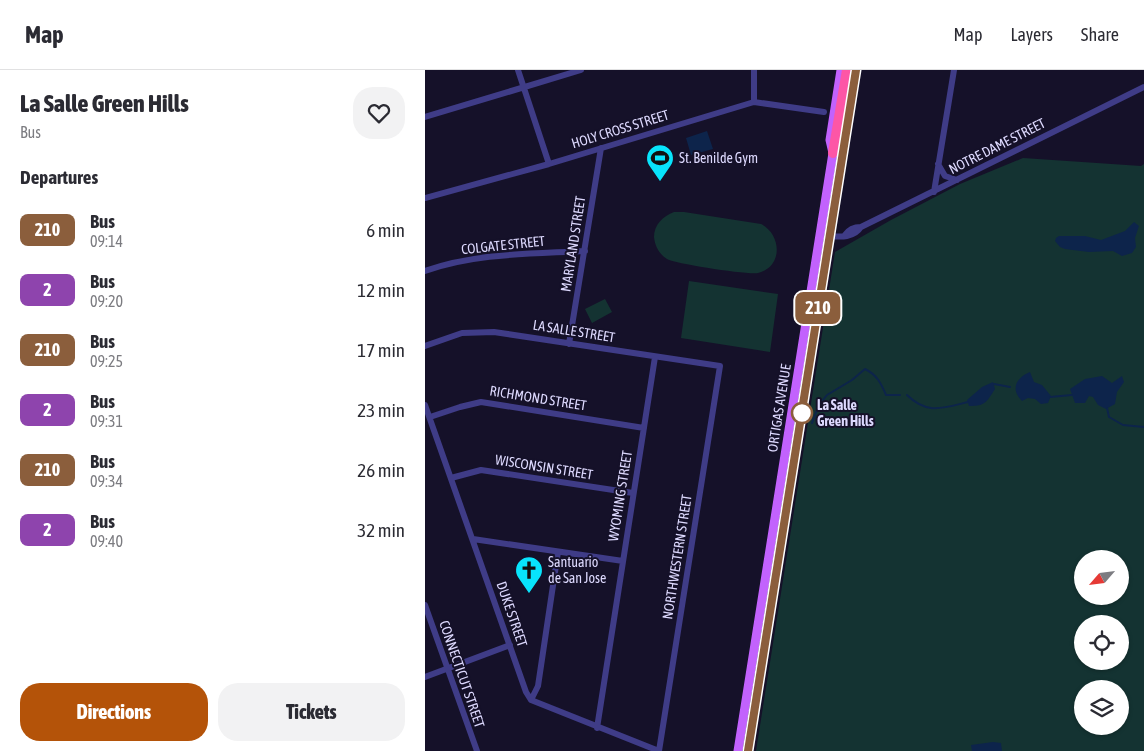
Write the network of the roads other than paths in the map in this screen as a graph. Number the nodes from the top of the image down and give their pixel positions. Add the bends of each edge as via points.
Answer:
1 (519, 70) edge
2 (581, 70) edge
3 (754, 70) edge
4 (841, 70) edge
5 (847, 70) edge
6 (856, 70) edge
7 (954, 70) edge
8 (524, 87) junction
9 (1144, 87) edge
10 (754, 102) junction
11 (825, 112) dead end
12 (425, 116) edge
13 (601, 148) junction
14 (833, 153) junction
15 (549, 164) junction
16 (938, 164) junction
17 (957, 180) junction
18 (934, 192) junction
19 (425, 198) edge
20 (829, 236) junction
21 (585, 252) junction
22 (425, 271) edge
23 (569, 344) junction
24 (425, 346) edge
25 (655, 357) junction
26 (720, 366) joint
27 (425, 405) edge
28 (430, 417) junction
29 (644, 428) junction
30 (451, 478) junction
31 (633, 494) junction
32 (473, 539) junction
33 (559, 552) junction
34 (623, 561) junction
35 (425, 605) edge
36 (510, 645) junction
37 (447, 668) junction
38 (425, 677) edge
39 (531, 700) junction
40 (597, 728) junction
41 (477, 751) edge
42 (659, 751) edge
43 (738, 751) edge
44 (748, 751) edge

1 - 8 street
2 - 8 street
3 - 10 street
4 - 14 main road, ORTIGAS AVENUE via 830,140
5 - 14 highway
6 - 20 main road, ORTIGAS AVENUE
7 - 16 street
8 - 12 street
8 - 15 street
9 - 17 street, NOTRE DAME STREET
10 - 11 street, HOLY CROSS STREET
10 - 13 street, HOLY CROSS STREET
13 - 15 street, HOLY CROSS STREET
13 - 21 street, MARYLAND STREET
14 - 43 main road, ORTIGAS AVENUE
15 - 19 street, HOLY CROSS STREET
16 - 17 street via 945,176
16 - 18 street
17 - 18 street, NOTRE DAME STREET
18 - 20 street, NOTRE DAME STREET via 851,236
20 - 44 main road, ORTIGAS AVENUE
21 - 22 street, COLGATE STREET via 466,260
21 - 23 street, MARYLAND STREET
23 - 24 street, LA SALLE STREET via 494,332 462,333
23 - 25 street, LA SALLE STREET
25 - 26 street, LA SALLE STREET
25 - 29 street, WYOMING STREET
26 - 42 street, NORTHWESTERN STREET
27 - 28 street, DUKE STREET
28 - 29 street, RICHMOND STREET via 481,402
28 - 30 street, DUKE STREET
29 - 31 street, WYOMING STREET
30 - 31 street, WISCONSIN STREET via 481,470
30 - 32 street, DUKE STREET
31 - 34 street, WYOMING STREET
32 - 33 street
32 - 36 street, DUKE STREET
33 - 34 street
33 - 39 street via 539,686
34 - 40 street, WYOMING STREET
35 - 37 street, CONNECTICUT STREET
36 - 37 street
36 - 39 street, DUKE STREET
37 - 38 street
37 - 41 street, CONNECTICUT STREET
39 - 40 street
40 - 42 street

